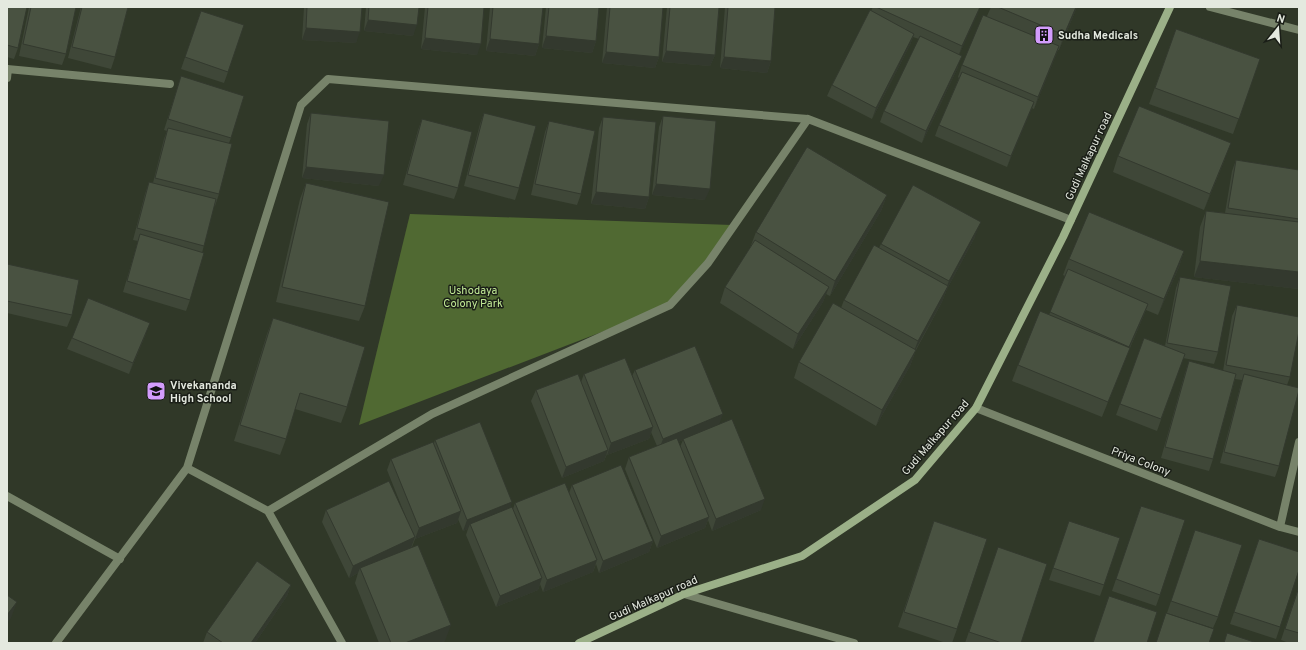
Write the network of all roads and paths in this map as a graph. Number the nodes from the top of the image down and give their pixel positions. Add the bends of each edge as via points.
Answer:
1 (1170, 7) edge
2 (1210, 7) edge
3 (1299, 30) edge
4 (8, 69) edge
5 (7, 78) edge
6 (170, 84) dead end
7 (808, 119) junction
8 (1071, 220) junction
9 (976, 408) junction
10 (1299, 442) edge
11 (187, 468) junction
12 (7, 496) edge
13 (268, 511) junction
14 (1280, 527) junction
15 (1299, 532) edge
16 (120, 559) junction
17 (684, 594) junction
18 (56, 643) edge
19 (342, 643) edge
20 (579, 643) edge
21 (854, 643) edge

1 - 8 street, Gudi Malkapur road
2 - 3 street
4 - 5 street
4 - 6 street
7 - 8 street
7 - 11 street via 328,79 301,105
7 - 13 street via 708,263 670,305 432,414
8 - 9 street, Gudi Malkapur road
9 - 14 street, Priya Colony
9 - 17 street, Gudi Malkapur road via 915,480 802,556
10 - 14 street
11 - 13 street
11 - 16 street
12 - 16 street
13 - 19 street
14 - 15 street, Priya Colony
16 - 18 street
17 - 20 street, Gudi Malkapur road
17 - 21 street

